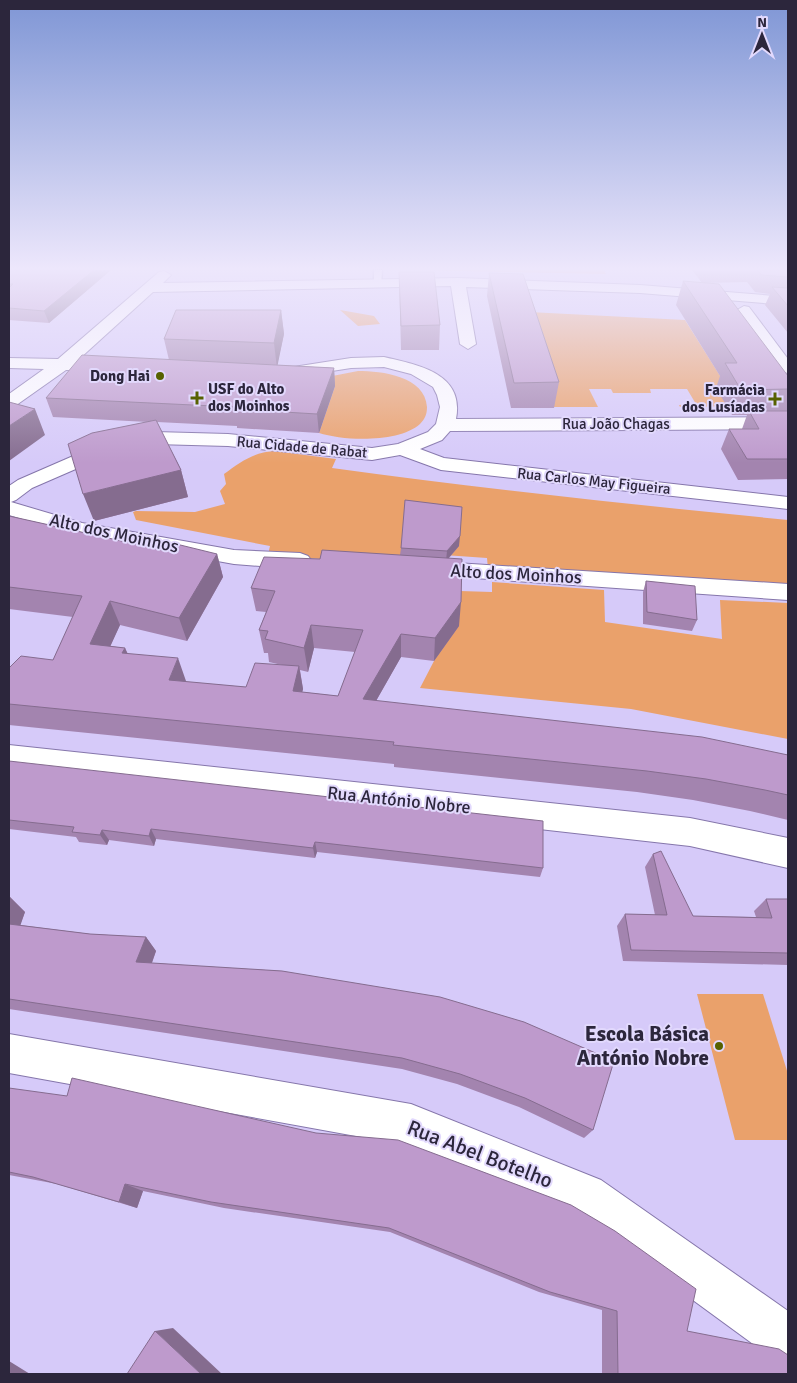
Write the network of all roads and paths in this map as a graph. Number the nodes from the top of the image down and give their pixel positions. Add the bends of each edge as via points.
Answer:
1 (97, 335) edge
2 (466, 335) edge
3 (762, 335) edge
4 (468, 344) dead end
5 (9, 363) edge
6 (63, 364) junction
7 (134, 367) edge
8 (788, 369) edge
9 (269, 374) edge
10 (9, 402) edge
11 (788, 424) edge
12 (445, 425) junction
13 (402, 449) junction
14 (788, 485) edge
15 (9, 496) edge
16 (754, 499) junction
17 (788, 503) edge
18 (9, 508) edge
19 (323, 563) edge
20 (401, 568) edge
21 (788, 592) edge
22 (9, 757) edge
23 (788, 853) edge
24 (9, 1053) edge
25 (788, 1340) edge

1 - 6 street
2 - 4 street
3 - 8 street
5 - 6 street
6 - 7 street
6 - 10 street
9 - 12 street via 384,362 417,370 440,384 446,395 449,407
11 - 12 street, Rua João Chagas
12 - 13 street, Rua Cidade de Rabat via 435,436
13 - 15 street, Rua Cidade de Rabat via 372,454 228,440 155,438 94,454 24,484
13 - 16 street, Rua Carlos May Figueira via 440,464
14 - 16 street via 760,486
16 - 17 street, Rua Carlos May Figueira
18 - 19 street, Alto dos Moinhos via 79,529 234,558
20 - 21 street, Alto dos Moinhos
22 - 23 street, Rua António Nobre via 690,832
24 - 25 street, Rua Abel Botelho via 411,1125 586,1195

